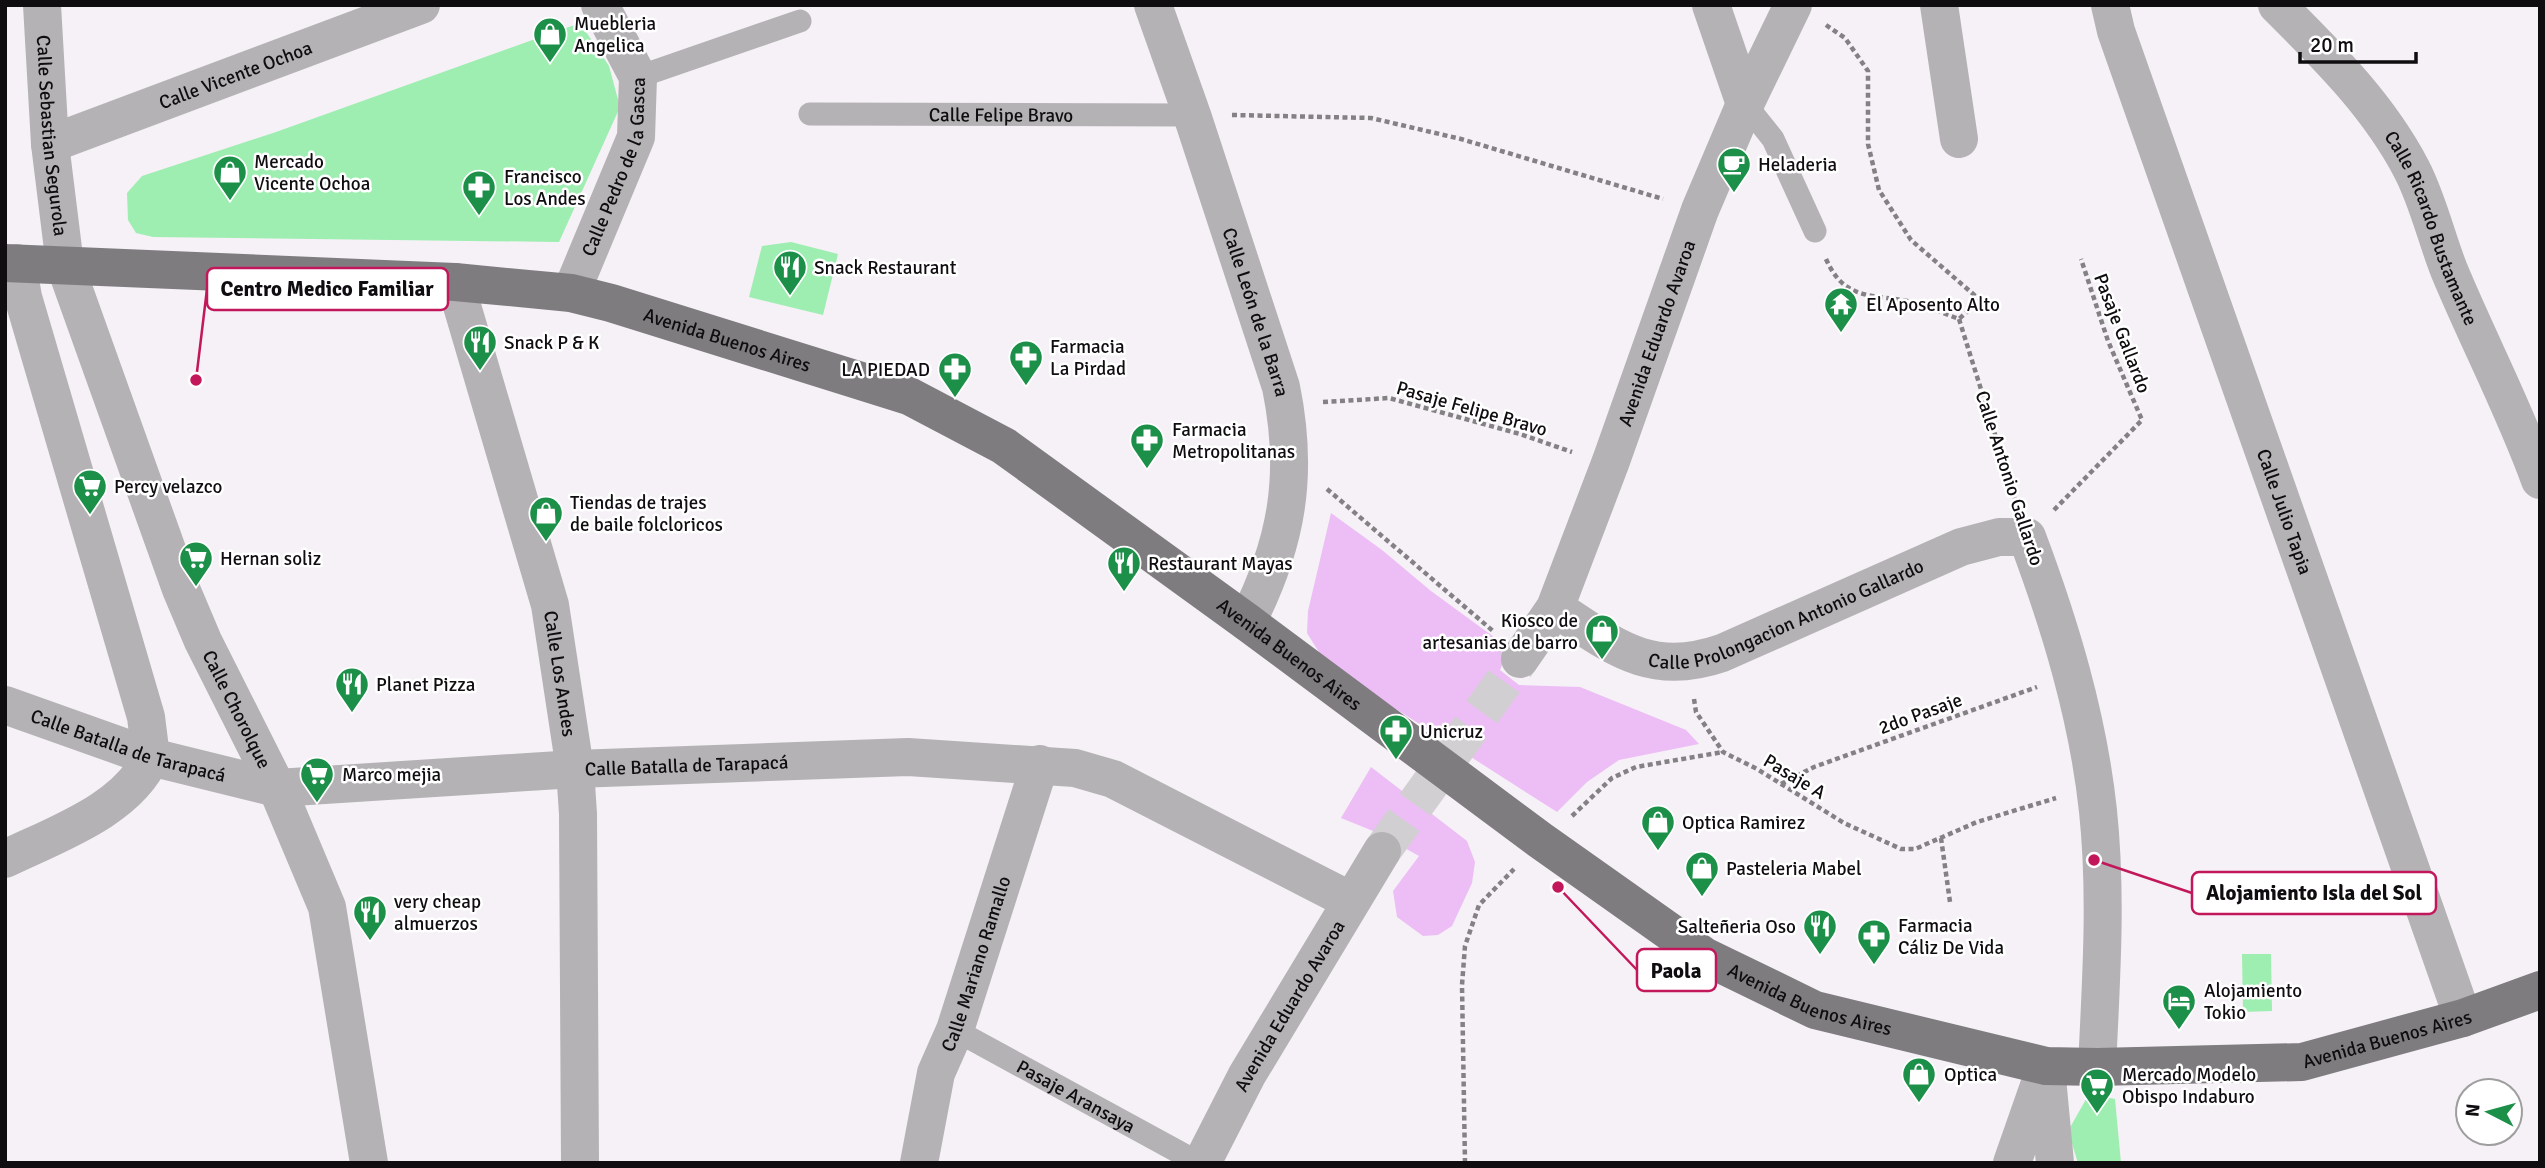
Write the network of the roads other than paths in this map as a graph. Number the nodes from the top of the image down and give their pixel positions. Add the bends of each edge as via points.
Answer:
1 (43, 5) edge
2 (421, 5) edge
3 (600, 5) edge
4 (1153, 5) edge
5 (1711, 5) edge
6 (1939, 5) edge
7 (2110, 5) edge
8 (2277, 5) edge
9 (1807, 14) edge
10 (800, 21) dead end
11 (638, 77) junction
12 (1745, 104) junction
13 (810, 114) dead end
14 (1192, 115) junction
15 (1959, 139) dead end
16 (50, 144) junction
17 (1815, 231) road end
18 (11, 263) edge
19 (65, 265) junction
20 (454, 282) junction
21 (571, 293) junction
22 (2540, 480) edge
23 (2027, 537) joint
24 (1555, 608) junction
25 (1247, 622) junction
26 (1522, 657) tunnel mouth
27 (5, 705) edge
28 (151, 757) junction
29 (1040, 764) junction
30 (575, 769) junction
31 (277, 788) junction
32 (1382, 851) tunnel mouth
33 (5, 859) edge
34 (1351, 901) junction
35 (2540, 990) edge
36 (2463, 1017) junction
37 (955, 1030) junction
38 (2046, 1066) junction
39 (2097, 1067) junction
40 (369, 1163) edge
41 (580, 1163) edge
42 (919, 1163) edge
43 (1201, 1163) edge
44 (2012, 1163) edge
45 (2055, 1163) edge

1 - 16 street, Calle Sebastian Segurola
2 - 16 street, Calle Vicente Ochoa
3 - 11 street, Calle Pedro de la Gasca
4 - 14 street, Calle León de la Barra
5 - 12 street
6 - 15 street
7 - 36 street, Calle Julio Tapia
8 - 22 street, Calle Ricardo Bustamante via 2371,106 2412,170 2449,269
9 - 12 street, Avenida Eduardo Avaroa
10 - 11 lane
11 - 21 street, Calle Pedro de la Gasca via 636,137
12 - 17 lane via 1773,139
12 - 24 street, Avenida Eduardo Avaroa via 1700,210
13 - 14 lane, Calle Felipe Bravo
14 - 25 street, Calle León de la Barra via 1281,387 1288,422 1287,507 1266,584
16 - 19 street, Calle Sebastian Segurola
18 - 19 main road, Avenida Buenos Aires
18 - 28 street via 146,718
19 - 20 main road, Avenida Buenos Aires
19 - 31 street, Calle Chorolque via 181,589
20 - 21 main road, Avenida Buenos Aires
20 - 30 street, Calle Los Andes via 550,605
21 - 25 main road, Avenida Buenos Aires via 909,396 1004,446
23 - 24 street, Calle Prolongacion Antonio Gallardo via 1999,537 1961,547 1723,653 1687,663 1633,656
23 - 39 street, Calle Antonio Gallardo via 2071,676 2095,794 2103,937
24 - 26 street, Avenida Eduardo Avaroa
25 - 38 main road, Avenida Buenos Aires via 1704,956 1815,1010
27 - 28 street, Calle Batalla de Tarapacá
28 - 31 street, Calle Batalla de Tarapacá
28 - 33 street via 144,773 109,807
29 - 30 street, Calle Batalla de Tarapacá via 908,757
29 - 34 street, Calle Batalla de Tarapacá via 1113,779
29 - 37 street, Calle Mariano Ramallo
30 - 31 street, Calle Batalla de Tarapacá
30 - 41 street, Calle Los Andes
31 - 40 street, Calle Chorolque via 327,907
32 - 34 street, Avenida Eduardo Avaroa
34 - 43 street, Avenida Eduardo Avaroa via 1247,1075
35 - 36 main road, Avenida Buenos Aires
36 - 39 main road, Avenida Buenos Aires via 2302,1062
37 - 42 street, Calle Mariano Ramallo via 936,1073
37 - 43 lane, Pasaje Aransaya
38 - 39 main road, Avenida Buenos Aires
38 - 44 street
38 - 45 street

